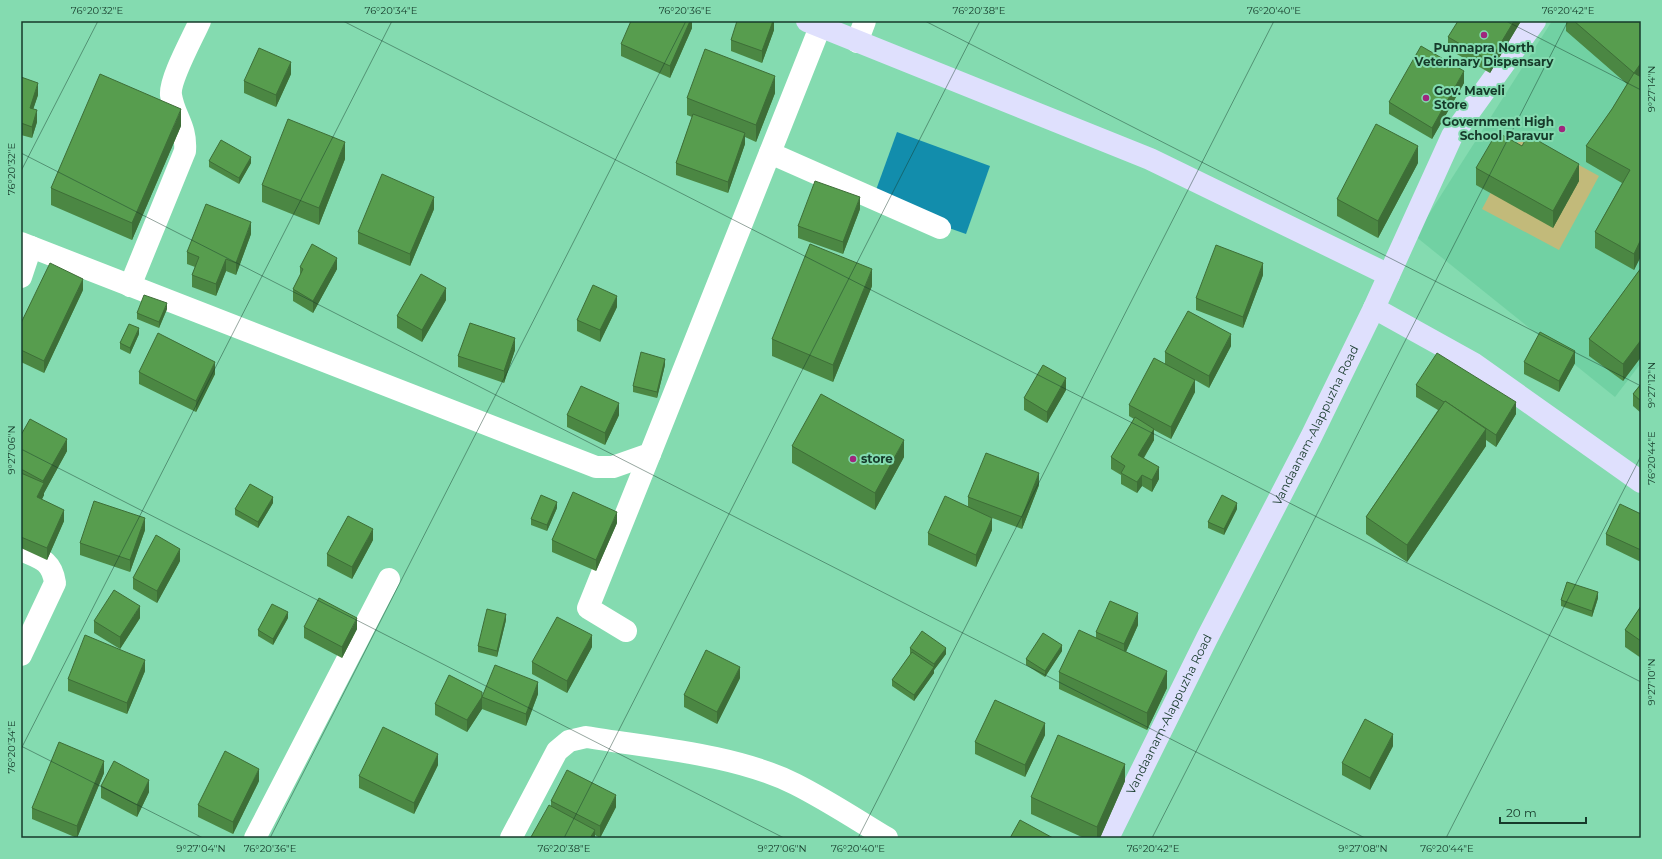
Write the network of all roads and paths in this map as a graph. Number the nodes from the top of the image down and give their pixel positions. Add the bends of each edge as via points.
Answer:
1 (200, 21) edge
2 (865, 21) edge
3 (1535, 21) edge
4 (813, 24) edge
5 (857, 42) junction
6 (770, 153) junction
7 (940, 228) dead end
8 (26, 245) edge
9 (1389, 275) junction
10 (21, 277) edge
11 (130, 286) junction
12 (1374, 308) junction
13 (650, 454) junction
14 (1641, 482) edge
15 (21, 550) edge
16 (389, 579) dead end
17 (626, 631) dead end
18 (21, 655) edge
19 (254, 838) edge
20 (511, 838) edge
21 (887, 838) edge
22 (1108, 838) edge

1 - 11 street via 171,89 173,102 184,130 185,151
2 - 5 street
3 - 9 street, Vandaanam-Alappuzha Road via 1452,136
4 - 5 street
4 - 6 street
5 - 9 street via 1150,159
6 - 7 street
6 - 13 street
8 - 10 street
8 - 11 street
9 - 12 street, Vandaanam-Alappuzha Road
11 - 13 street via 596,467 613,467
12 - 14 street via 1473,363
12 - 22 street, Vandaanam-Alappuzha Road
13 - 17 street via 588,608
15 - 18 street via 47,563 54,572 55,583
16 - 19 street
20 - 21 street via 557,751 568,741 586,737 747,766 795,784

